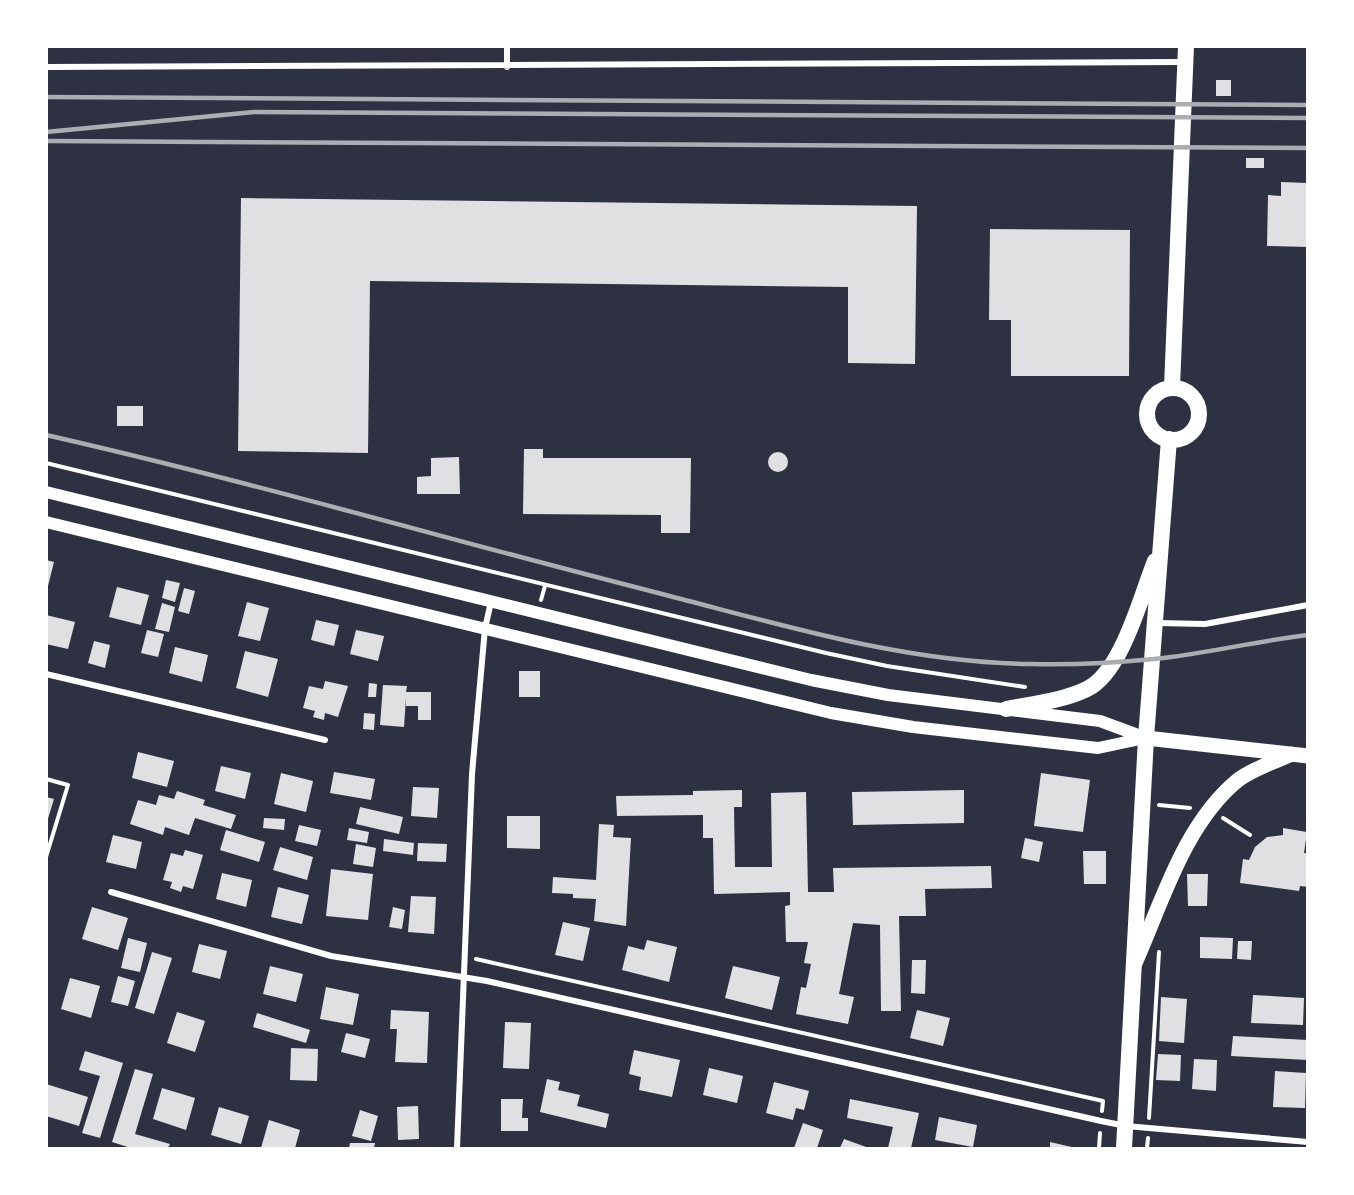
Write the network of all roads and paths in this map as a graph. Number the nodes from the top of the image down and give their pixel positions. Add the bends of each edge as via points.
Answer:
1 (507, 46) edge
2 (1186, 54) edge
3 (46, 67) edge
4 (507, 67) junction
5 (1172, 387) junction
6 (1169, 439) junction
7 (46, 463) edge
8 (46, 492) edge
9 (46, 522) edge
10 (1160, 549) junction
11 (492, 601) junction
12 (1308, 605) edge
13 (1156, 622) junction
14 (485, 628) junction
15 (46, 674) edge
16 (1027, 687) dead end
17 (1006, 709) junction
18 (1146, 738) junction
19 (325, 740) dead end
20 (1300, 755) edge
21 (46, 779) edge
22 (1144, 804) junction
23 (1213, 816) junction
24 (1250, 835) dead end
25 (46, 857) edge
26 (111, 892) dead end
27 (1159, 944) dead end
28 (467, 957) junction
29 (1135, 963) junction
30 (466, 977) junction
31 (1101, 1121) junction
32 (1126, 1126) junction
33 (1148, 1128) junction
34 (1308, 1142) edge
35 (457, 1149) edge
36 (1125, 1149) edge
37 (1147, 1149) edge

1 - 4 street
2 - 4 street
2 - 5 highway
3 - 4 street
5 - 6 highway via 1154,396 1147,415 1156,434
5 - 6 highway via 1193,397 1199,411 1191,433
6 - 10 highway
7 - 16 path via 826,653
8 - 11 main road
9 - 14 main road
10 - 13 highway
10 - 17 highway via 1125,641 1099,682 1062,699
11 - 14 street
11 - 17 main road via 811,680 888,695
12 - 13 street via 1205,624
13 - 18 highway
14 - 18 main road via 820,711 913,727 1098,748
14 - 28 street via 472,774
15 - 19 street
17 - 18 main road via 1100,721
18 - 20 main road
18 - 22 highway
20 - 23 main road via 1240,779
21 - 25 path via 68,785
22 - 23 path
22 - 29 highway
23 - 24 path via 1220,816
23 - 29 main road via 1181,859
26 - 30 street via 331,956
27 - 33 path
28 - 30 street
28 - 31 path via 1103,1101
29 - 32 highway
30 - 31 street
30 - 35 street
31 - 32 street
32 - 33 street
32 - 36 highway
33 - 34 street
33 - 37 path

